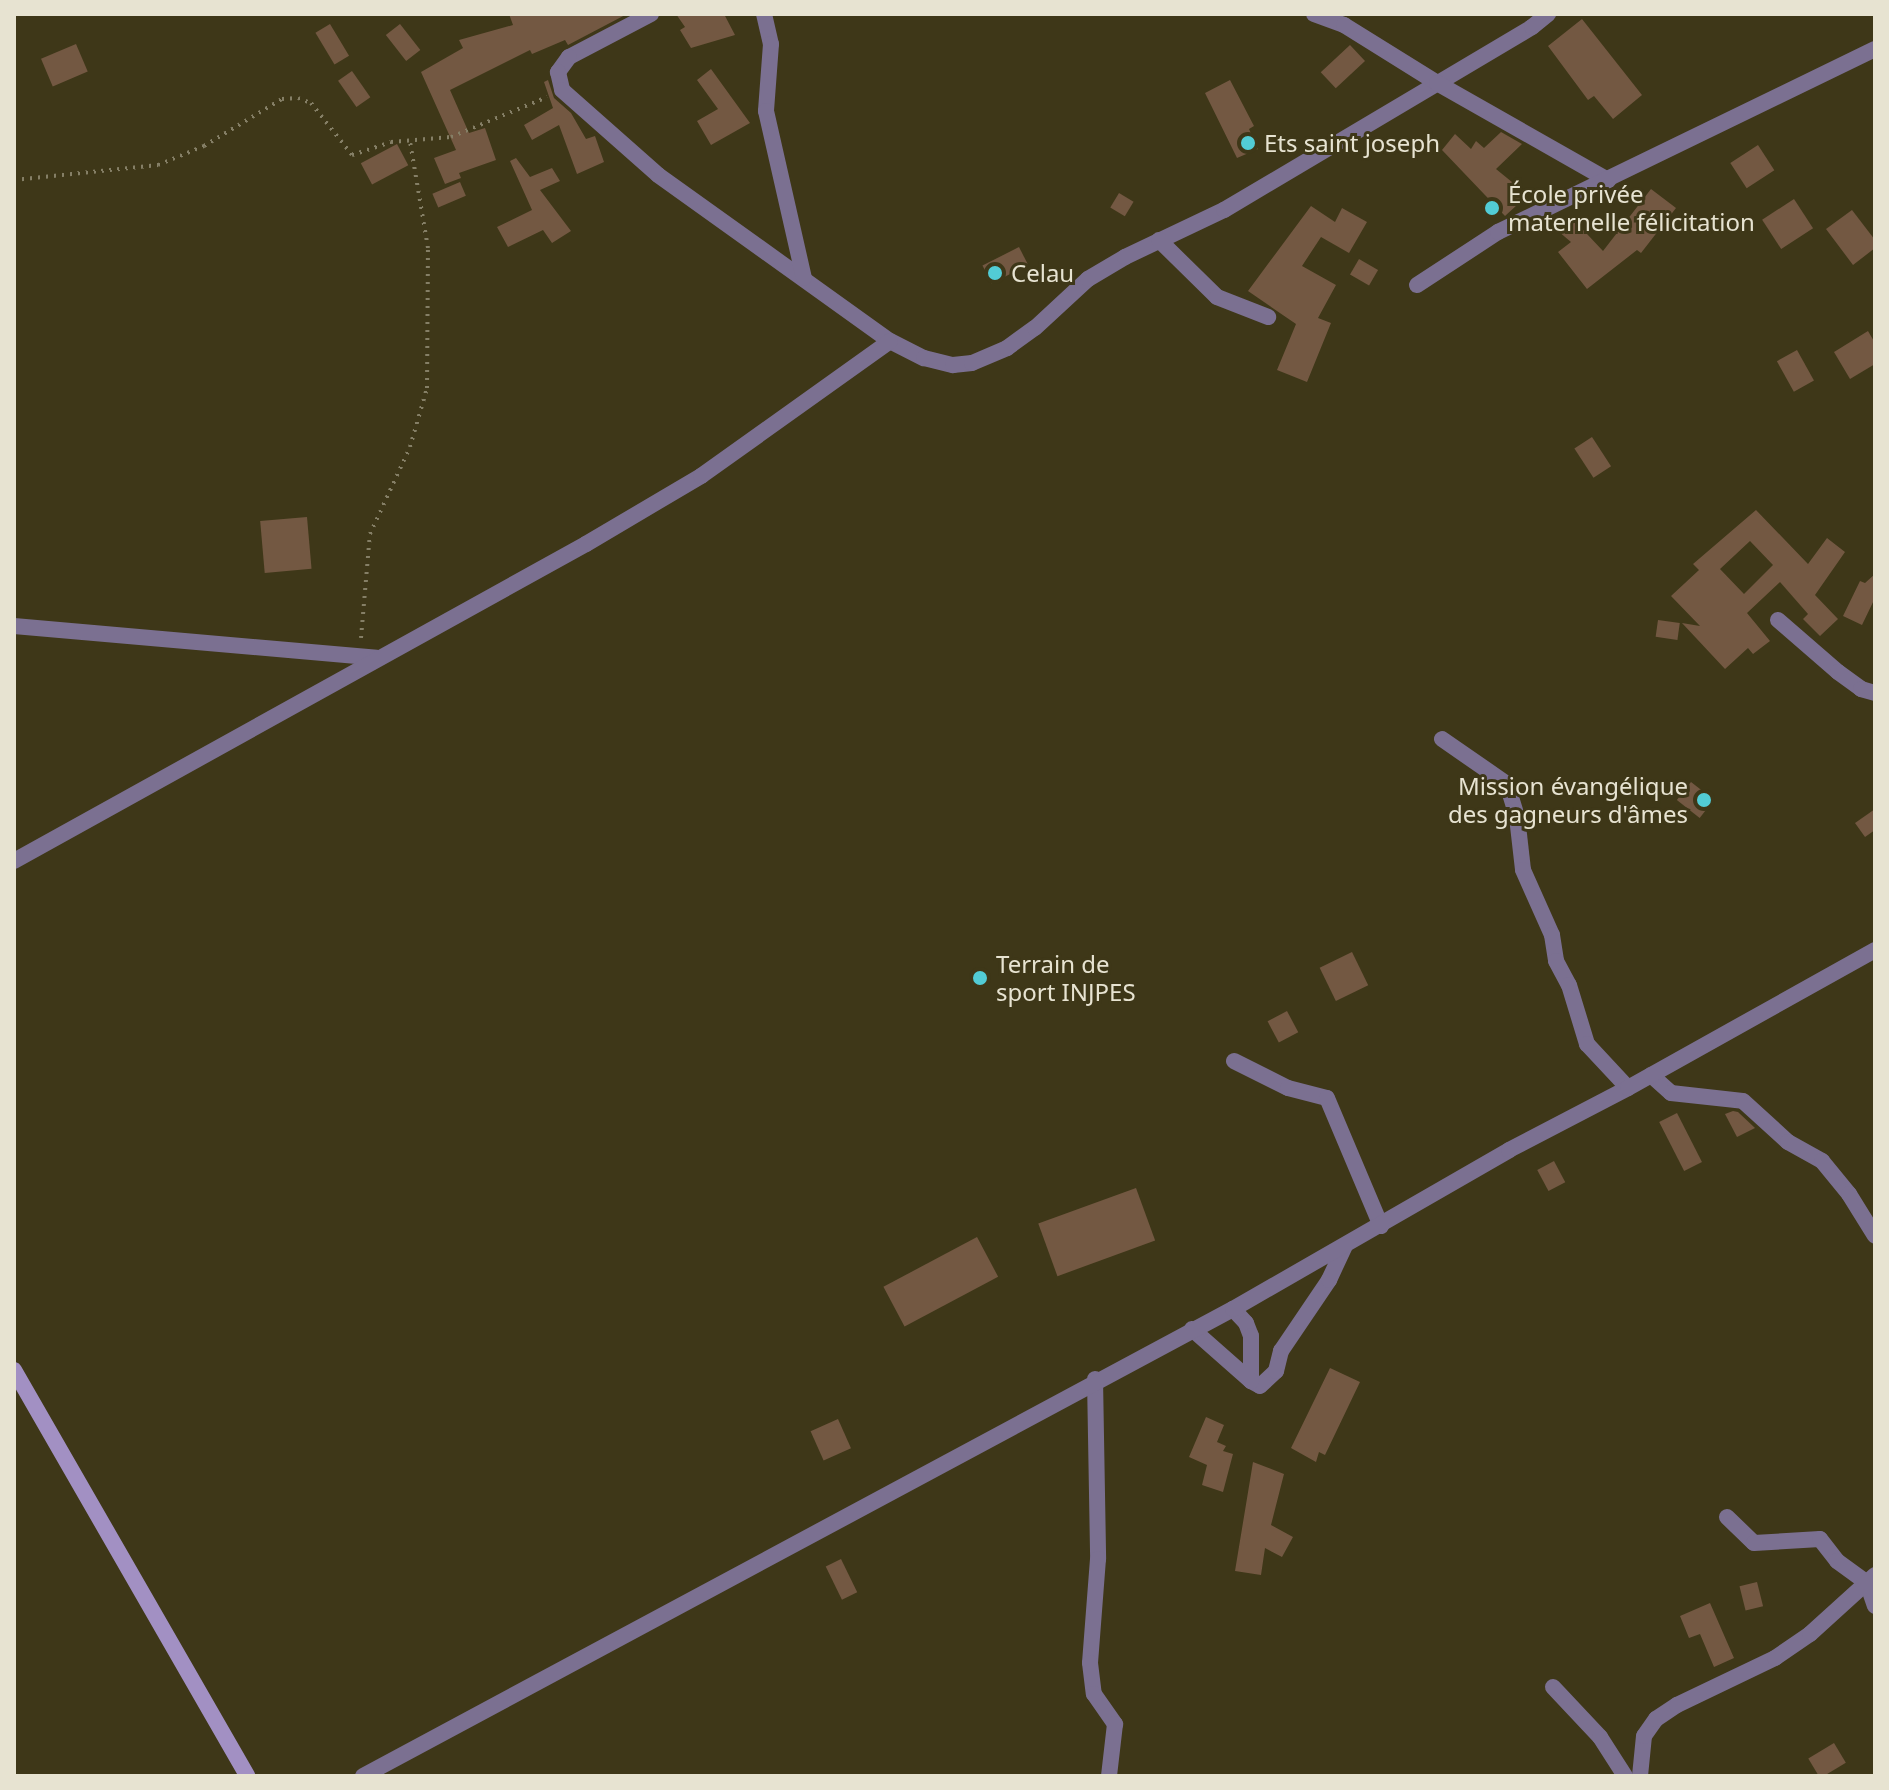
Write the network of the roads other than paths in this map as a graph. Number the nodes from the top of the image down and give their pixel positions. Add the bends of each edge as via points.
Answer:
1 (651, 14) edge
2 (764, 14) edge
3 (1314, 14) edge
4 (1548, 14) edge
5 (1875, 49) edge
6 (1437, 83) junction
7 (1608, 180) junction
8 (1159, 240) junction
9 (804, 278) junction
10 (1417, 285) dead end
11 (1268, 317) dead end
12 (890, 341) junction
13 (1778, 620) dead end
14 (14, 626) edge
15 (369, 657) junction
16 (1875, 693) edge
17 (1442, 739) dead end
18 (14, 861) edge
19 (1875, 950) edge
20 (1234, 1061) dead end
21 (1651, 1075) junction
22 (1628, 1088) junction
23 (1381, 1226) junction
24 (1875, 1236) edge
25 (1345, 1245) junction
26 (1233, 1309) junction
27 (1192, 1329) junction
28 (14, 1370) edge
29 (1095, 1379) junction
30 (1251, 1381) junction
31 (1727, 1517) dead end
32 (1871, 1579) edge
33 (1875, 1606) edge
34 (1553, 1687) dead end
35 (247, 1776) edge
36 (363, 1776) edge
37 (1109, 1776) edge
38 (1625, 1776) edge
39 (1640, 1776) edge

1 - 9 street via 569,57 558,72 562,90 658,175
2 - 9 street via 771,44 766,111 771,146
3 - 6 street via 1344,25
4 - 6 street
5 - 7 street
6 - 7 street
6 - 8 street via 1224,210
7 - 10 street via 1498,232
8 - 11 street via 1217,297
8 - 12 street via 1088,279 1007,348 972,363 924,358
9 - 12 street
12 - 15 street via 701,476 586,544
13 - 16 street via 1838,672
14 - 15 street
15 - 18 street
17 - 22 street via 1507,784 1523,870 1552,935 1556,961 1587,1044
19 - 21 street
20 - 23 street via 1288,1088 1327,1098
21 - 22 street
21 - 24 street via 1671,1093 1743,1101 1788,1142 1822,1161
22 - 23 street
23 - 25 street
25 - 26 street
25 - 30 street via 1329,1280 1281,1351 1276,1371 1260,1386
26 - 27 street
26 - 30 street via 1251,1336
27 - 29 street
27 - 30 street
28 - 35 street
29 - 36 street
29 - 37 street via 1098,1559 1090,1663 1094,1694 1115,1724
31 - 32 street via 1754,1543 1820,1539 1837,1561
32 - 33 street
32 - 39 street via 1775,1658 1656,1719 1644,1736
34 - 38 street via 1600,1737

